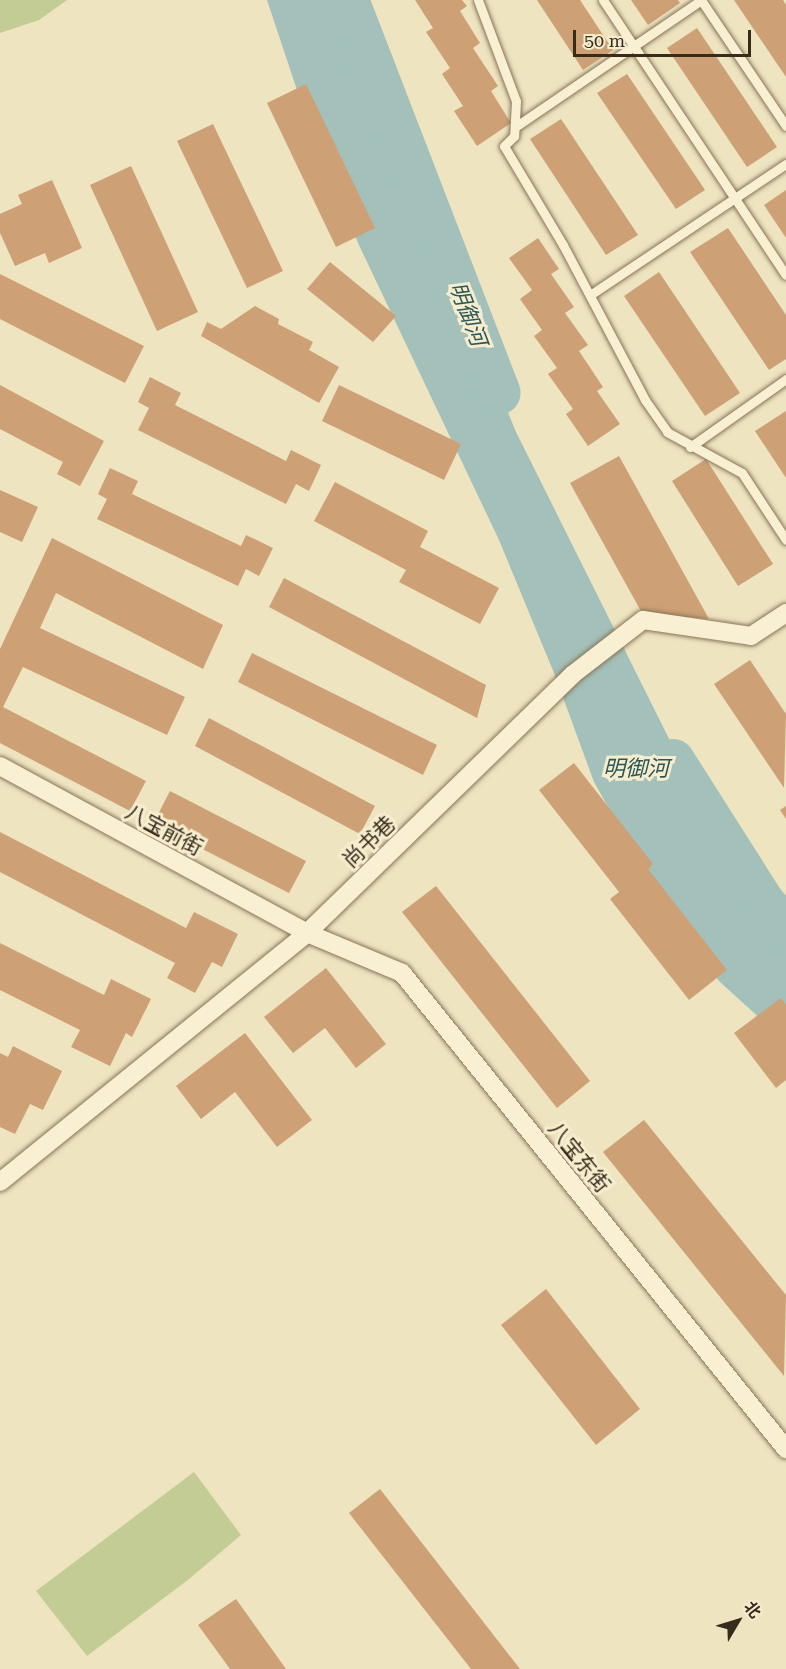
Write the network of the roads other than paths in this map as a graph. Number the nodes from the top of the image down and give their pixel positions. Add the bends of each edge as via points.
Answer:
1 (478, 0) edge
2 (603, 0) edge
3 (701, 0) edge
4 (633, 46) junction
5 (786, 126) edge
6 (515, 127) junction
7 (786, 164) edge
8 (734, 198) junction
9 (786, 275) edge
10 (590, 295) junction
11 (786, 379) edge
12 (690, 447) junction
13 (786, 540) edge
14 (786, 613) edge
15 (0, 766) edge
16 (307, 933) junction
17 (0, 1182) edge
18 (786, 1449) edge

1 - 6 lane via 516,101
2 - 4 lane
3 - 4 lane
3 - 5 lane
4 - 6 lane
4 - 8 lane
6 - 10 lane via 514,136 504,146
7 - 8 lane
8 - 9 lane
8 - 10 lane
10 - 12 lane via 645,400 667,432
11 - 12 lane
12 - 13 lane via 742,473
14 - 16 street, 尚书巷 via 751,636 643,620 572,675
15 - 16 street, 八宝前街
16 - 17 street, 尚书巷
16 - 18 street, 八宝东街 via 402,973

